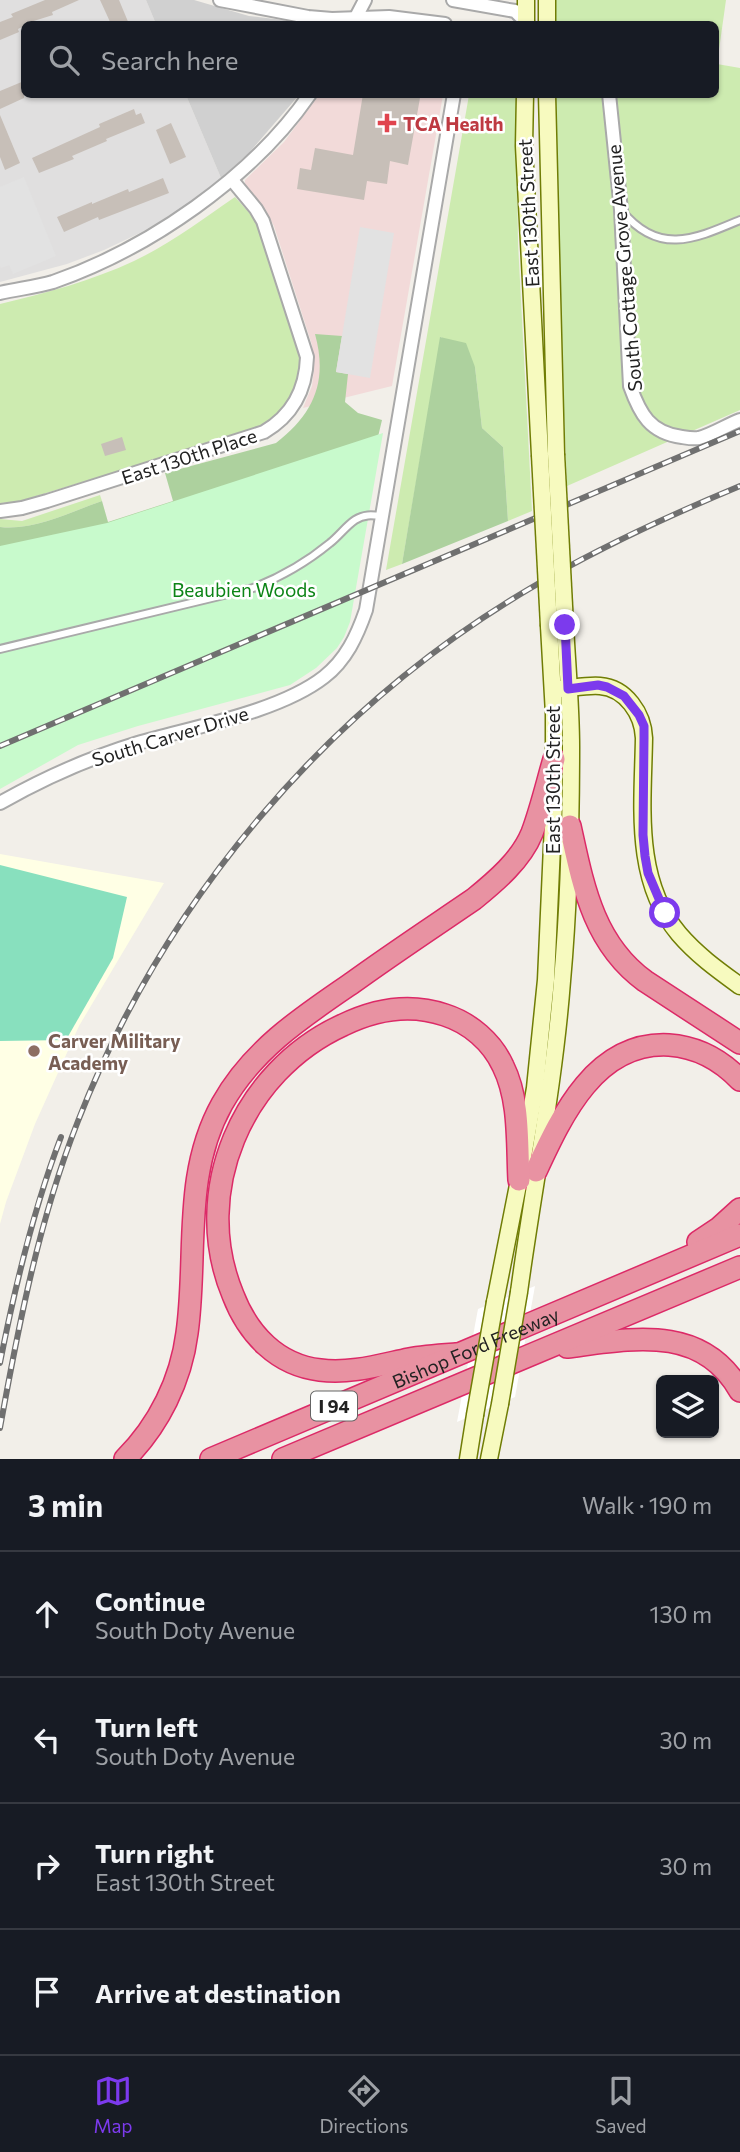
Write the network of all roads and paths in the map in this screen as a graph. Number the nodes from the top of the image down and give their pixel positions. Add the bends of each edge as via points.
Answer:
1 (220, 0) edge
2 (365, 0) edge
3 (453, 0) edge
4 (526, 0) edge
5 (547, 0) edge
6 (354, 21) edge
7 (421, 21) edge
8 (523, 21) edge
9 (526, 21) edge
10 (547, 21) edge
11 (307, 98) edge
12 (453, 98) edge
13 (525, 98) edge
14 (547, 98) edge
15 (609, 98) edge
16 (232, 180) junction
17 (621, 210) junction
18 (740, 220) edge
19 (0, 293) edge
20 (740, 419) edge
21 (548, 455) junction
22 (0, 511) edge
23 (382, 516) junction
24 (0, 649) edge
25 (560, 689) junction
26 (554, 759) junction
27 (0, 803) edge
28 (570, 826) junction
29 (740, 986) edge
30 (740, 1043) edge
31 (740, 1080) edge
32 (528, 1175) junction
33 (740, 1209) edge
34 (740, 1235) edge
35 (740, 1267) edge
36 (659, 1270) junction
37 (540, 1350) junction
38 (456, 1354) junction
39 (740, 1391) edge
40 (370, 1422) junction
41 (125, 1459) edge
42 (211, 1459) edge
43 (282, 1459) edge
44 (316, 1459) edge
45 (468, 1459) edge
46 (489, 1459) edge

1 - 6 street
2 - 6 street
3 - 8 street via 515,12
4 - 9 main road
5 - 10 main road
6 - 7 street via 389,17
11 - 16 street
12 - 23 street
13 - 21 main road, East 130th Street via 524,146
14 - 21 main road, East 130th Street
15 - 17 street, South Cottage Grove Avenue
16 - 19 street via 186,215 123,250 51,282
16 - 22 street, East 130th Place via 263,221 307,357 301,391 286,415 264,432 22,509
17 - 18 lane via 642,230 672,241 691,239
17 - 20 street, South Cottage Grove Avenue via 630,386 636,402 649,424 671,436 696,439
21 - 25 main road, East 130th Street, bridge
23 - 24 lane via 368,514 356,520 302,563 253,588
23 - 27 street, South Carver Drive via 366,610 350,648 324,678 273,704 106,754
25 - 26 main road, East 130th Street
25 - 28 main road, East 130th Street via 571,744
25 - 29 main road via 607,687 624,696 639,715 644,726 643,835 654,891 677,932
26 - 32 main road, East 130th Street via 546,980
26 - 41 highway via 531,834 493,883 287,1029 232,1087 211,1126 197,1171 189,1315 177,1374 160,1413
28 - 30 highway via 589,902 613,951 645,981
28 - 32 main road, East 130th Street via 554,1059
31 - 32 highway via 719,1061 693,1049 652,1045 625,1052 601,1067 574,1098
32 - 38 highway via 503,1064 468,1026 423,1009 392,1009 318,1037 284,1065 252,1102 229,1149 219,1194 223,1264 239,1311 262,1343 290,1362 322,1371
32 - 45 main road, East 130th Street, bridge via 495,1302
32 - 46 main road, East 130th Street, bridge via 519,1292
33 - 36 highway
34 - 36 highway, Bishop Ford Freeway / I 94
35 - 37 highway, Bishop Ford Freeway / I 94
36 - 38 highway, Bishop Ford Freeway / I 94
37 - 39 highway via 665,1339 711,1359
37 - 40 highway, Bishop Ford Freeway / I 94
38 - 42 highway, Bishop Ford Freeway / I 94
40 - 43 highway, Bishop Ford Freeway / I 94
40 - 44 highway

